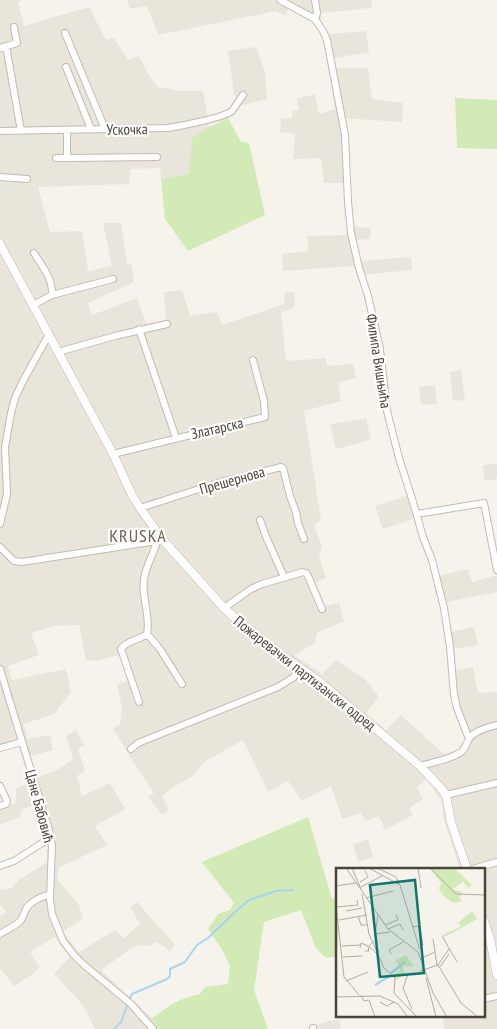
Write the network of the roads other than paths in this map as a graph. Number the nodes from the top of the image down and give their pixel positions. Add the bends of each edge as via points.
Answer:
1 (280, 0) edge
2 (315, 0) edge
3 (315, 19) junction
4 (14, 27) dead end
5 (65, 33) dead end
6 (3, 47) edge
7 (66, 67) dead end
8 (243, 95) dead end
9 (91, 129) junction
10 (104, 129) junction
11 (67, 130) junction
12 (21, 131) junction
13 (0, 132) edge
14 (156, 157) dead end
15 (56, 158) dead end
16 (69, 158) junction
17 (0, 177) edge
18 (27, 179) dead end
19 (0, 244) edge
20 (34, 253) dead end
21 (113, 279) dead end
22 (52, 295) junction
23 (33, 305) junction
24 (167, 324) dead end
25 (139, 330) junction
26 (50, 336) junction
27 (58, 352) junction
28 (253, 360) dead end
29 (176, 438) junction
30 (113, 454) junction
31 (140, 508) junction
32 (417, 514) junction
33 (260, 520) dead end
34 (0, 524) edge
35 (304, 539) dead end
36 (160, 540) junction
37 (0, 547) edge
38 (497, 570) edge
39 (284, 577) junction
40 (224, 608) junction
41 (322, 609) dead end
42 (147, 634) junction
43 (300, 668) junction
44 (0, 669) edge
45 (182, 684) dead end
46 (139, 702) dead end
47 (497, 725) edge
48 (469, 739) junction
49 (22, 742) junction
50 (0, 748) edge
51 (131, 749) dead end
52 (420, 766) junction
53 (497, 783) edge
54 (0, 786) edge
55 (446, 795) junction
56 (0, 806) edge
57 (50, 838) junction
58 (497, 862) edge
59 (0, 866) edge
60 (467, 868) edge
61 (476, 868) edge
62 (50, 895) junction
63 (485, 929) edge
64 (0, 934) edge
65 (497, 975) edge
66 (497, 996) edge
67 (484, 999) edge
68 (153, 1029) edge

1 - 3 street
2 - 3 street
3 - 32 street, Филипа Вишњића via 327,40 345,135 351,232 380,349 387,411 398,458
4 - 6 street via 17,42
5 - 10 street
6 - 12 street
7 - 9 street
8 - 10 street, Ускочка via 227,114 186,125
9 - 10 street, Ускочка
9 - 11 street, Ускочка
11 - 12 street, Ускочка
11 - 16 street
12 - 13 street, Ускочка
14 - 16 street
15 - 16 street
17 - 18 street
19 - 23 street, Пожаревачки партизански одред
20 - 22 street via 51,281
21 - 22 street
22 - 23 street
23 - 26 street, Пожаревачки партизански одред
24 - 25 street
25 - 27 street
25 - 29 street
26 - 27 street, Пожаревачки партизански одред
26 - 34 street via 24,379 11,413 5,447 7,494
27 - 30 street, Пожаревачки партизански одред
28 - 29 street, Златарска via 265,417
29 - 30 street, Златарска
30 - 31 street, Пожаревачки партизански одред
31 - 35 street, Прешернова via 281,467
31 - 36 street, Пожаревачки партизански одред
32 - 38 street via 484,503
32 - 48 street, Филипа Вишњића via 444,608 454,695
33 - 39 street
36 - 37 street via 22,562 14,561
36 - 40 street, Пожаревачки партизански одред
36 - 42 street via 144,577
39 - 40 street via 252,589
39 - 41 street via 306,573
40 - 43 street, Пожаревачки партизански одред via 252,634
42 - 45 street
42 - 46 street via 121,649
43 - 51 street via 294,677 278,687 138,743
43 - 52 street, Пожаревачки партизански одред
44 - 49 street, Цане Бабовић
47 - 48 street via 485,728
48 - 52 street via 458,754
49 - 50 street
49 - 57 street, Цане Бабовић
52 - 55 street, Пожаревачки партизански одред
53 - 55 street
54 - 56 street via 7,801
55 - 60 street via 451,822
57 - 59 street
57 - 62 street, Цане Бабовић
58 - 61 street
62 - 64 street via 32,903 19,922
62 - 68 street, Цане Бабовић via 52,914 63,941
63 - 65 street
66 - 67 street

